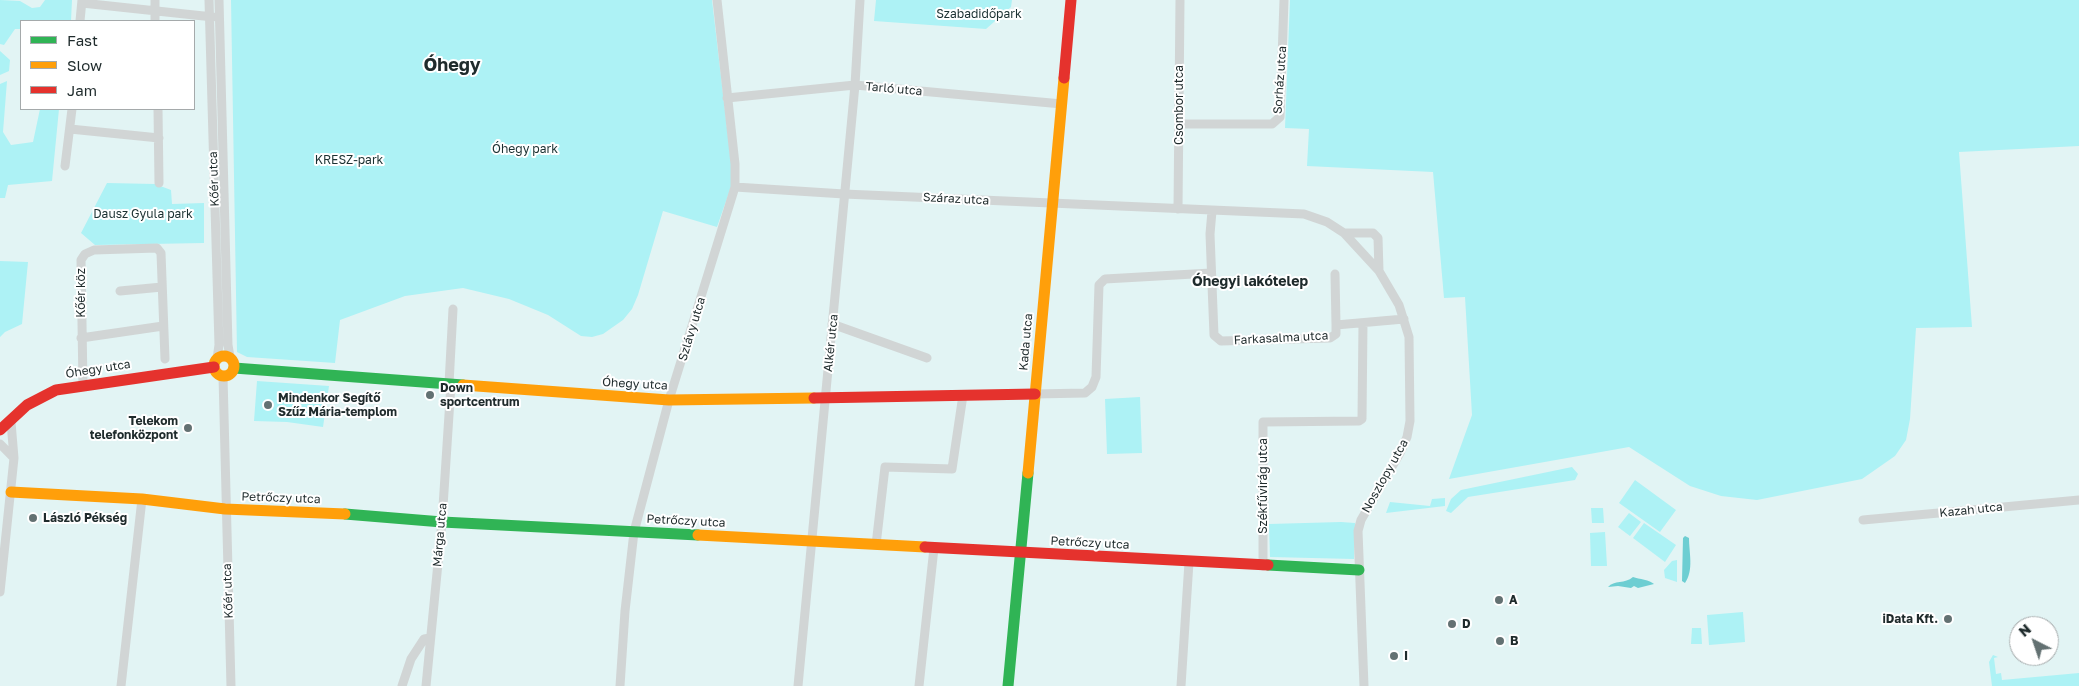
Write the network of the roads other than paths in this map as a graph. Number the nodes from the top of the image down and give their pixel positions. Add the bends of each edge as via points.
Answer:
1 (155, 0) edge
2 (208, 0) edge
3 (219, 0) edge
4 (717, 0) edge
5 (860, 0) edge
6 (1071, 0) edge
7 (1180, 0) edge
8 (1284, 0) edge
9 (82, 1) edge
10 (155, 17) edge
11 (209, 17) junction
12 (220, 17) junction
13 (80, 20) edge
14 (854, 85) junction
15 (727, 98) junction
16 (1062, 104) junction
17 (72, 110) edge
18 (158, 110) edge
19 (1180, 124) junction
20 (70, 128) junction
21 (159, 138) junction
22 (65, 166) dead end
23 (159, 183) dead end
24 (735, 187) junction
25 (844, 194) junction
26 (1052, 203) junction
27 (1178, 209) junction
28 (1212, 211) junction
29 (1344, 233) junction
30 (1379, 271) junction
31 (1211, 273) junction
32 (1335, 274) dead end
33 (162, 287) junction
34 (120, 291) dead end
35 (453, 309) dead end
36 (1404, 319) junction
37 (1363, 323) junction
38 (832, 324) junction
39 (1336, 325) junction
40 (164, 326) junction
41 (81, 338) junction
42 (927, 358) dead end
43 (165, 359) dead end
44 (215, 363) junction
45 (232, 363) junction
46 (223, 376) junction
47 (450, 384) junction
48 (83, 386) junction
49 (1035, 394) junction
50 (963, 395) junction
51 (825, 397) junction
52 (670, 400) junction
53 (11, 422) junction
54 (0, 430) edge
55 (0, 444) edge
56 (14, 458) junction
57 (12, 492) junction
58 (142, 499) junction
59 (2079, 500) edge
60 (225, 510) junction
61 (1863, 520) dead end
62 (442, 522) junction
63 (634, 532) junction
64 (812, 542) junction
65 (876, 545) junction
66 (934, 548) junction
67 (1020, 552) junction
68 (1189, 562) junction
69 (1263, 566) junction
70 (1360, 570) junction
71 (0, 592) edge
72 (430, 638) junction
73 (121, 686) edge
74 (231, 686) edge
75 (402, 686) edge
76 (426, 686) edge
77 (620, 686) edge
78 (798, 686) edge
79 (919, 686) edge
80 (1008, 686) edge
81 (1181, 686) edge
82 (1364, 686) edge

1 - 10 street
2 - 11 street, Kőér utca
3 - 12 street, Kőér utca
4 - 15 street, Szlávy utca
5 - 14 street, Alkér utca
6 - 16 street, Kada utca
7 - 19 street, Csombor utca
8 - 19 street, Sorház utca via 1280,117 1272,124
9 - 10 street
9 - 13 street
10 - 11 street
11 - 12 street
11 - 44 street, Kőér utca via 219,345
12 - 45 street, Kőér utca via 228,345
14 - 15 street, Tarló utca
14 - 16 street, Tarló utca
14 - 25 street, Alkér utca
15 - 24 street, Szlávy utca
16 - 26 street, Kada utca
17 - 20 street
18 - 21 street
19 - 27 street, Csombor utca
20 - 21 street
20 - 22 street
21 - 23 street
24 - 25 street, Száraz utca
24 - 52 street, Szlávy utca
25 - 26 street, Száraz utca
25 - 38 street, Alkér utca
26 - 27 street, Száraz utca
26 - 49 street, Kada utca
27 - 28 street, Noszlopy utca
28 - 29 street, Noszlopy utca via 1304,214 1327,222
28 - 31 street, Farkasalma utca
29 - 30 street, Noszlopy utca
29 - 30 street, Noszlopy utca via 1373,233 1378,238
30 - 36 street, Noszlopy utca
31 - 39 street, Farkasalma utca via 1214,335 1221,341 1330,338 1336,334
31 - 49 street via 1105,279 1099,284 1096,377 1092,387 1086,394
32 - 39 street
33 - 34 street
33 - 40 street, Kőér köz
33 - 41 street, Kőér köz via 161,253 157,248 94,250 85,254 81,260
35 - 47 street, Márga utca
36 - 37 street, Farkasalma utca
36 - 70 street, Noszlopy utca via 1409,337 1410,420 1400,453 1360,520
37 - 39 street, Farkasalma utca
37 - 69 street, Székfűvirág utca via 1362,419 1359,422 1263,422
38 - 42 street
38 - 51 street, Alkér utca
40 - 41 street
40 - 43 street, Kőér köz
41 - 48 street, Kőér köz
44 - 45 street, Óhegy utca via 223,356
44 - 46 street via 216,372
44 - 48 street, Óhegy utca
45 - 46 street via 232,373
45 - 47 street, Óhegy utca
46 - 60 street, Kőér utca
47 - 52 street, Óhegy utca
47 - 62 street, Márga utca
48 - 53 street, Óhegy utca via 56,390 36,399
49 - 50 street, Óhegy utca
49 - 67 street, Kada utca
50 - 51 street, Óhegy utca
50 - 65 street via 952,468 885,467
51 - 52 street, Óhegy utca
51 - 64 street, Alkér utca
52 - 63 street, Szlávy utca
53 - 54 street, Óhegy utca
53 - 56 street
55 - 56 street
56 - 57 street
57 - 58 street, Petrőczy utca
57 - 71 street
58 - 60 street, Petrőczy utca
58 - 73 street
59 - 61 street, Kazah utca
60 - 62 street, Petrőczy utca via 338,513
60 - 74 street, Kőér utca
62 - 63 street, Petrőczy utca
62 - 72 street, Márga utca
63 - 64 street, Petrőczy utca
63 - 77 street, Szlávy utca
64 - 65 street, Petrőczy utca
64 - 78 street, Alkér utca
65 - 66 street, Petrőczy utca
66 - 67 street, Petrőczy utca
66 - 79 street
67 - 68 street, Petrőczy utca
67 - 80 street, Kada utca
68 - 69 street, Petrőczy utca
68 - 81 street
69 - 70 street, Petrőczy utca
70 - 82 street, Noszlopy utca
72 - 75 street via 424,639 411,659
72 - 76 street, Márga utca

